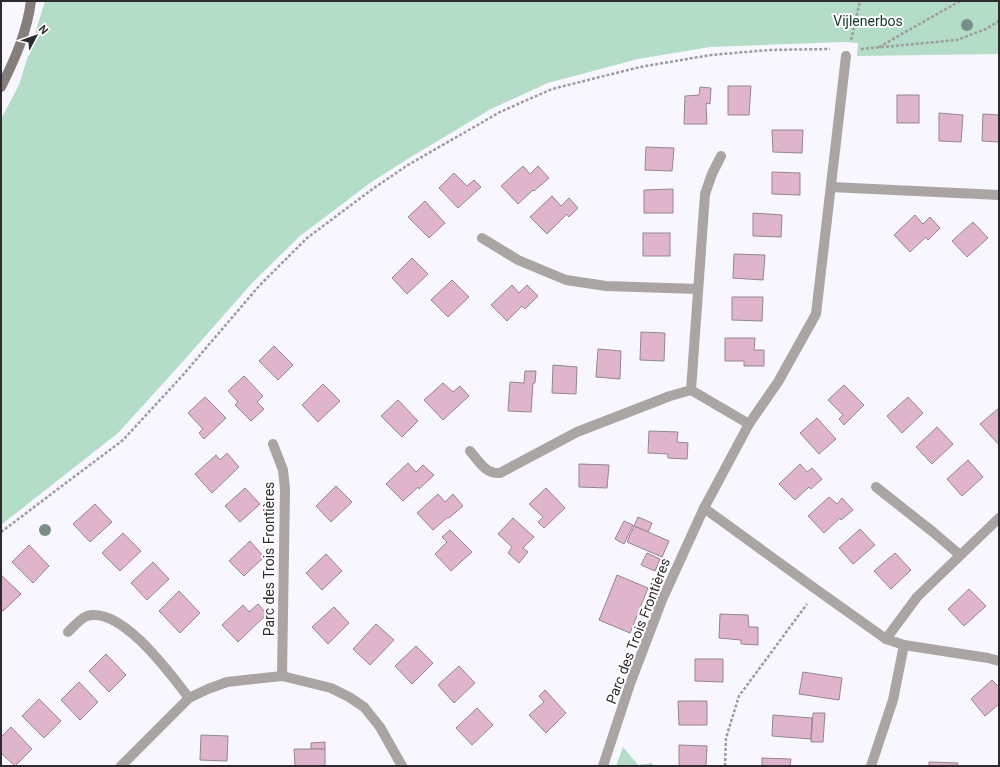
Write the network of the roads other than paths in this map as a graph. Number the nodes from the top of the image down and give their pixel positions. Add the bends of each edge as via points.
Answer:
1 (31, 1) edge
2 (846, 56) dead end
3 (1, 87) edge
4 (721, 156) dead end
5 (831, 187) junction
6 (999, 195) edge
7 (482, 238) dead end
8 (698, 289) junction
9 (691, 390) junction
10 (749, 424) junction
11 (273, 444) dead end
12 (470, 451) dead end
13 (876, 488) dead end
14 (704, 508) junction
15 (999, 518) edge
16 (960, 555) junction
17 (68, 632) dead end
18 (886, 639) junction
19 (904, 645) junction
20 (999, 661) edge
21 (282, 676) junction
22 (189, 698) junction
23 (121, 766) edge
24 (402, 766) edge
25 (603, 766) edge
26 (871, 766) edge

1 - 3 street via 17,54
2 - 5 street, Parc des Trois Frontières
4 - 8 street via 705,194
5 - 6 street
5 - 10 street, Parc des Trois Frontières via 816,314 778,382
7 - 8 street via 518,260 566,280 606,286
8 - 9 street
9 - 10 street
9 - 12 street via 577,432 500,473 492,474
10 - 14 street, Parc des Trois Frontières
11 - 21 street, Parc des Trois Frontières via 283,470 285,489
13 - 16 street
14 - 18 street
14 - 25 street, Parc des Trois Frontières via 662,600
15 - 16 street
16 - 18 street via 918,597
17 - 22 street via 87,616 101,616 126,627
18 - 19 street
19 - 20 street
19 - 26 street via 893,700
21 - 22 street via 227,682
21 - 24 street via 332,688 364,707 380,727
22 - 23 street

